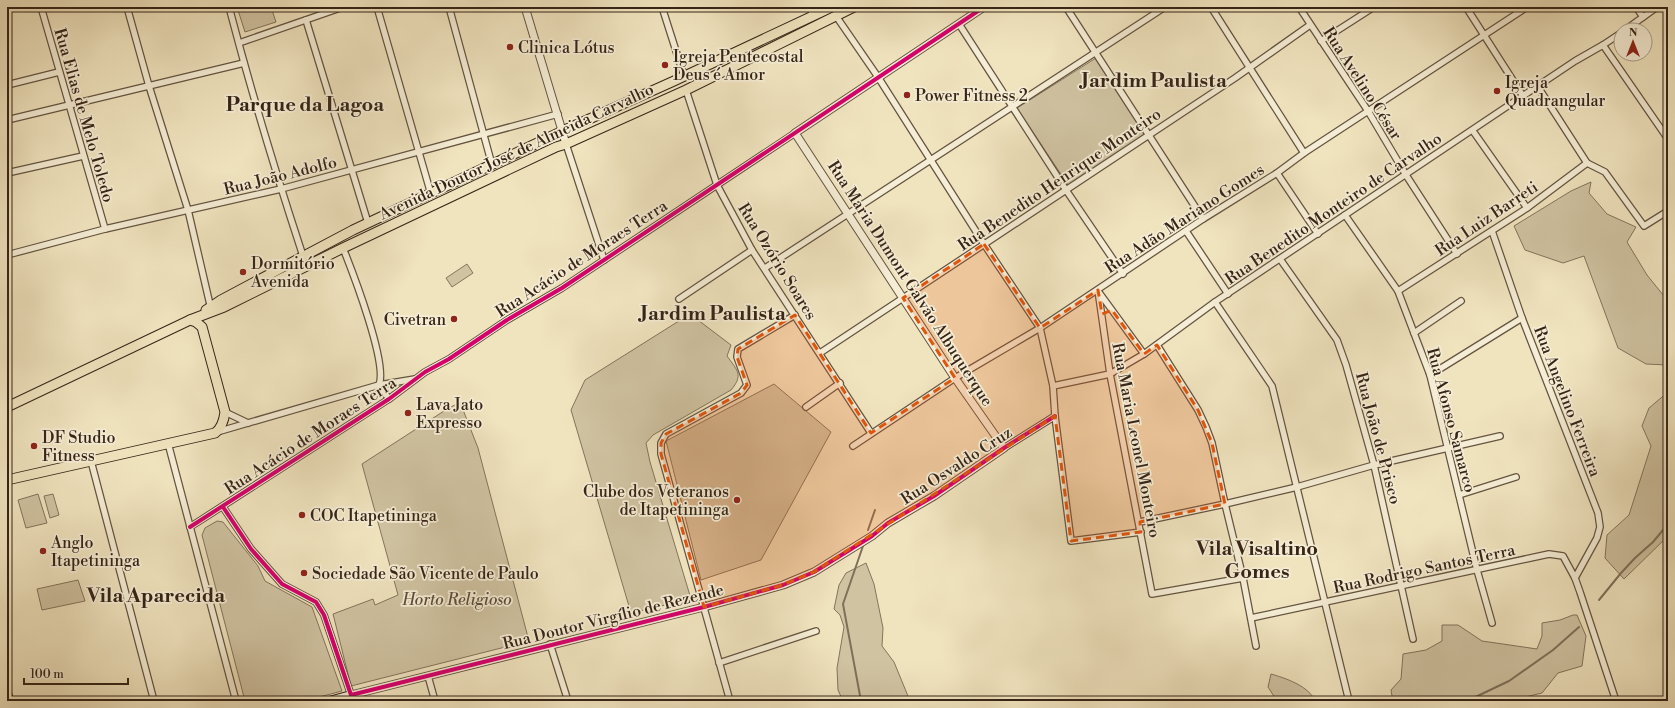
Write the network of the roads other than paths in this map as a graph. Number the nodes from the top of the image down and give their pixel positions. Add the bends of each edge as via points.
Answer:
1 (41, 7) edge
2 (128, 7) edge
3 (229, 7) edge
4 (343, 7) edge
5 (377, 7) edge
6 (449, 7) edge
7 (525, 7) edge
8 (662, 7) edge
9 (832, 7) edge
10 (854, 7) edge
11 (984, 7) edge
12 (1066, 7) edge
13 (1165, 7) edge
14 (1211, 7) edge
15 (1299, 7) edge
16 (1374, 7) edge
17 (1466, 7) edge
18 (1527, 7) edge
19 (1636, 7) edge
20 (1658, 7) edge
21 (812, 11) edge
22 (836, 16) junction
23 (1643, 17) junction
24 (306, 20) junction
25 (1636, 22) edge
26 (959, 24) junction
27 (1310, 25) junction
28 (1484, 35) junction
29 (1613, 38) edge
30 (1321, 41) junction
31 (238, 43) junction
32 (1603, 45) junction
33 (1096, 53) junction
34 (244, 63) junction
35 (1250, 67) junction
36 (59, 72) junction
37 (684, 76) junction
38 (878, 77) junction
39 (7, 85) edge
40 (149, 86) junction
41 (1538, 87) junction
42 (686, 90) junction
43 (1523, 96) junction
44 (69, 105) junction
45 (1012, 107) junction
46 (1368, 111) junction
47 (558, 114) junction
48 (7, 120) edge
49 (563, 131) junction
50 (1472, 131) junction
51 (795, 133) junction
52 (483, 134) junction
53 (1148, 135) junction
54 (1668, 139) edge
55 (566, 144) junction
56 (419, 151) junction
57 (1304, 153) junction
58 (83, 156) junction
59 (931, 160) junction
60 (492, 164) junction
61 (1587, 164) junction
62 (353, 170) junction
63 (7, 173) edge
64 (1277, 173) junction
65 (1406, 175) junction
66 (717, 185) junction
67 (281, 189) junction
68 (1066, 190) junction
69 (431, 194) junction
70 (1528, 208) junction
71 (188, 210) junction
72 (1668, 211) edge
73 (848, 214) junction
74 (1345, 215) junction
75 (1203, 219) junction
76 (368, 223) junction
77 (104, 229) junction
78 (1492, 231) junction
79 (1186, 232) junction
80 (1318, 234) junction
81 (984, 244) junction
82 (340, 250) junction
83 (752, 250) junction
84 (1457, 254) junction
85 (7, 255) edge
86 (303, 256) junction
87 (1280, 259) junction
88 (604, 260) junction
89 (765, 268) junction
90 (1123, 274) junction
91 (1098, 290) junction
92 (1398, 290) junction
93 (1228, 294) junction
94 (903, 298) junction
95 (679, 299) dead end
96 (1461, 301) dead end
97 (1215, 302) junction
98 (211, 310) junction
99 (1112, 310) junction
100 (1102, 314) junction
101 (795, 315) junction
102 (202, 316) junction
103 (1522, 318) junction
104 (190, 320) junction
105 (202, 327) junction
106 (1040, 328) junction
107 (1414, 333) junction
108 (1157, 345) junction
109 (820, 353) junction
110 (1144, 354) junction
111 (1110, 374) junction
112 (1430, 375) junction
113 (955, 378) junction
114 (417, 379) junction
115 (840, 383) junction
116 (379, 386) junction
117 (1053, 386) junction
118 (388, 399) junction
119 (7, 407) edge
120 (806, 407) dead end
121 (225, 412) junction
122 (1055, 416) junction
123 (248, 423) junction
124 (215, 433) junction
125 (871, 433) junction
126 (1500, 436) dead end
127 (168, 444) junction
128 (853, 446) dead end
129 (1004, 448) junction
130 (1448, 448) junction
131 (91, 461) junction
132 (1374, 465) junction
133 (1516, 477) dead end
134 (7, 480) edge
135 (1297, 487) junction
136 (1459, 495) junction
137 (1225, 504) junction
138 (223, 507) junction
139 (1140, 522) junction
140 (190, 527) junction
141 (1141, 532) junction
142 (872, 536) joint
143 (1477, 570) junction
144 (1243, 578) junction
145 (1575, 578) junction
146 (1402, 586) junction
147 (1325, 603) junction
148 (704, 607) junction
149 (1251, 618) junction
150 (1492, 624) dead end
151 (816, 631) dead end
152 (1413, 639) dead end
153 (550, 644) junction
154 (1256, 646) dead end
155 (720, 663) junction
156 (428, 676) junction
157 (7, 695) edge
158 (352, 698) edge
159 (9, 701) edge
160 (154, 701) edge
161 (236, 701) edge
162 (329, 701) edge
163 (435, 701) edge
164 (568, 701) edge
165 (730, 701) edge
166 (1349, 701) edge
167 (1616, 701) edge

1 - 36 street, Rua Elias de Melo Toledo
2 - 40 street
3 - 31 street
4 - 24 street
5 - 56 street
6 - 52 street
7 - 47 street
8 - 37 street
9 - 21 main road, Avenida Doutor José de Almeida Carvalho
10 - 22 main road, Avenida Doutor José de Almeida Carvalho
11 - 26 street, Rua Acácio de Moraes Terra
12 - 33 street
13 - 33 street
14 - 35 street
15 - 27 street, Rua Avelino César
16 - 30 street
17 - 28 street
18 - 28 street, Rua Adão Mariano Gomes
19 - 23 street
20 - 23 street
21 - 37 main road, Avenida Doutor José de Almeida Carvalho
22 - 38 street
22 - 42 main road, Avenida Doutor José de Almeida Carvalho
23 - 25 street
24 - 31 street
24 - 62 street
26 - 38 street, Rua Acácio de Moraes Terra
26 - 45 street
27 - 30 street, Rua Avelino César
27 - 35 street, Rua Benedito Henrique Monteiro
28 - 43 street
28 - 46 street, Rua Adão Mariano Gomes
29 - 32 street, Rua Benedito Monteiro de Carvalho
30 - 46 street, Rua Avelino César
31 - 34 street
32 - 41 street, Rua Benedito Monteiro de Carvalho
32 - 54 street
33 - 45 street
33 - 53 street
34 - 40 street
34 - 67 street
35 - 53 street, Rua Benedito Henrique Monteiro
35 - 57 street
36 - 39 street
36 - 44 street, Rua Elias de Melo Toledo
37 - 49 main road, Avenida Doutor José de Almeida Carvalho
38 - 51 street, Rua Acácio de Moraes Terra
38 - 59 street
40 - 44 street
40 - 71 street
41 - 43 street, Rua Benedito Monteiro de Carvalho
41 - 61 street
42 - 55 main road, Avenida Doutor José de Almeida Carvalho
42 - 66 street, Rua Ozório Soares
43 - 50 street, Rua Benedito Monteiro de Carvalho
44 - 48 street
44 - 58 street, Rua Elias de Melo Toledo
45 - 59 street
45 - 68 street
46 - 57 street, Rua Adão Mariano Gomes
46 - 65 street, Rua Avelino César
47 - 49 street
47 - 52 street, Rua João Adolfo
49 - 55 street
49 - 60 main road, Avenida Doutor José de Almeida Carvalho
50 - 65 street, Rua Benedito Monteiro de Carvalho
50 - 70 street
51 - 66 street, Rua Acácio de Moraes Terra
51 - 73 street, Rua Maria Dumont Galvão Albuquerque
52 - 56 street, Rua João Adolfo
52 - 60 street
53 - 68 street, Rua Benedito Henrique Monteiro
53 - 75 street
55 - 82 main road, Avenida Doutor José de Almeida Carvalho
55 - 88 street
56 - 62 street, Rua João Adolfo
56 - 69 street
57 - 64 street, Rua Adão Mariano Gomes
58 - 63 street
58 - 77 street, Rua Elias de Melo Toledo
59 - 73 street
59 - 81 street
60 - 69 main road, Avenida Doutor José de Almeida Carvalho
61 - 70 street, Rua Luiz Barreti
61 - 72 street via 1605,172 1644,226
62 - 67 street, Rua João Adolfo
62 - 76 street
64 - 75 street, Rua Adão Mariano Gomes
64 - 80 street
65 - 74 street, Rua Benedito Monteiro de Carvalho
65 - 84 street, Rua Avelino César
66 - 83 street, Rua Ozório Soares
66 - 88 street, Rua Acácio de Moraes Terra
67 - 71 street, Rua João Adolfo
67 - 86 street
68 - 81 street, Rua Benedito Henrique Monteiro
68 - 90 street
69 - 76 main road, Avenida Doutor José de Almeida Carvalho
70 - 78 street, Rua Luiz Barreti
71 - 77 street, Rua João Adolfo
71 - 98 street
73 - 89 street
73 - 94 street, Rua Maria Dumont Galvão Albuquerque
74 - 80 street, Rua Benedito Monteiro de Carvalho
74 - 92 street, Rua Afonso Samarco
75 - 79 street, Rua Adão Mariano Gomes
76 - 86 main road, Avenida Doutor José de Almeida Carvalho
77 - 85 street, Rua João Adolfo
78 - 84 street, Rua Luiz Barreti
78 - 103 street, Rua Angelino Ferreira
79 - 90 street, Rua Adão Mariano Gomes
79 - 93 street
80 - 87 street, Rua Benedito Monteiro de Carvalho
81 - 94 street, Rua Benedito Henrique Monteiro
81 - 106 street
82 - 98 main road, Avenida Doutor José de Almeida Carvalho
82 - 116 street via 375,344 382,375
83 - 89 street, Rua Ozório Soares
83 - 95 street
84 - 92 street, Rua Luiz Barreti
86 - 98 main road, Avenida Doutor José de Almeida Carvalho
87 - 93 street, Rua Benedito Monteiro de Carvalho
87 - 132 street, Rua João de Prisco via 1336,340 1346,365
88 - 114 street, Rua Acácio de Moraes Terra
89 - 101 street, Rua Ozório Soares
90 - 91 street, Rua Adão Mariano Gomes
91 - 99 street
91 - 100 street, Rua Maria Leonel Monteiro
91 - 106 street, Rua Adão Mariano Gomes
92 - 107 street, Rua Afonso Samarco
93 - 97 street, Rua Benedito Monteiro de Carvalho
94 - 109 street, Rua Benedito Henrique Monteiro
94 - 113 street, Rua Maria Dumont Galvão Albuquerque
96 - 107 street
97 - 108 street, Rua Benedito Monteiro de Carvalho
97 - 135 street via 1272,386
98 - 102 main road, Avenida Doutor José de Almeida Carvalho
98 - 104 main road, Avenida Doutor José de Almeida Carvalho
99 - 100 street
99 - 110 street
100 - 111 street, Rua Maria Leonel Monteiro
101 - 109 street, Rua Ozório Soares
101 - 148 street via 738,349 737,357 747,385 741,393 666,434 661,443 661,454
102 - 104 main road, Avenida Doutor José de Almeida Carvalho
102 - 105 main road
103 - 112 street
103 - 145 street, Rua Angelino Ferreira via 1598,513 1600,527 1597,538
104 - 105 main road
104 - 119 main road, Avenida Doutor José de Almeida Carvalho
105 - 121 main road
106 - 113 street, Rua Adão Mariano Gomes
106 - 117 street
107 - 112 street, Rua Afonso Samarco
108 - 110 street, Rua Benedito Monteiro de Carvalho
108 - 137 street via 1206,427
109 - 115 street, Rua Ozório Soares
110 - 111 street, Rua Benedito Monteiro de Carvalho
111 - 117 street, Rua Benedito Monteiro de Carvalho
111 - 139 street, Rua Maria Leonel Monteiro
112 - 130 street, Rua Afonso Samarco
113 - 125 street, Rua Adão Mariano Gomes
113 - 129 street, Rua Maria Dumont Galvão Albuquerque
114 - 116 street
114 - 118 street, Rua Acácio de Moraes Terra
115 - 120 street
115 - 125 street, Rua Ozório Soares
116 - 118 street
116 - 123 street
117 - 122 street
118 - 138 street, Rua Acácio de Moraes Terra
121 - 123 street
121 - 124 main road via 221,426
122 - 129 street, Rua Osvaldo Cruz
122 - 141 street via 1071,541
123 - 124 street
124 - 127 main road
125 - 128 street, Rua Adão Mariano Gomes
126 - 130 street
127 - 131 main road
127 - 140 street
129 - 142 street, Rua Osvaldo Cruz
130 - 132 street
130 - 136 street, Rua Afonso Samarco
131 - 134 main road
131 - 160 street
132 - 135 street
132 - 146 street, Rua João de Prisco
133 - 136 street
135 - 137 street
135 - 147 street
136 - 143 street, Rua Afonso Samarco
137 - 139 street
137 - 144 street
138 - 140 street, Rua Acácio de Moraes Terra
138 - 158 street via 251,549 282,584 316,602 324,615
139 - 141 street, Rua Maria Leonel Monteiro
140 - 161 street
141 - 144 street, Rua Maria Leonel Monteiro via 1152,594
142 - 148 street, Rua Doutor Virgílio de Rezende via 814,572
143 - 145 street, Rua Rodrigo Santos Terra via 1549,554 1563,556
143 - 146 street, Rua Rodrigo Santos Terra
143 - 150 street, Rua Afonso Samarco
144 - 149 street
145 - 167 street, Rua Rodrigo Santos Terra
146 - 147 street, Rua Rodrigo Santos Terra
146 - 152 street, Rua João de Prisco
147 - 149 street, Rua Rodrigo Santos Terra
147 - 166 street
148 - 153 street, Rua Doutor Virgílio de Rezende
148 - 155 street
149 - 154 street
151 - 155 street
153 - 156 street, Rua Doutor Virgílio de Rezende
153 - 164 street
155 - 165 street
156 - 158 street, Rua Doutor Virgílio de Rezende
156 - 163 street
157 - 159 main road
158 - 162 main road, Rua Doutor Virgílio de Rezende

